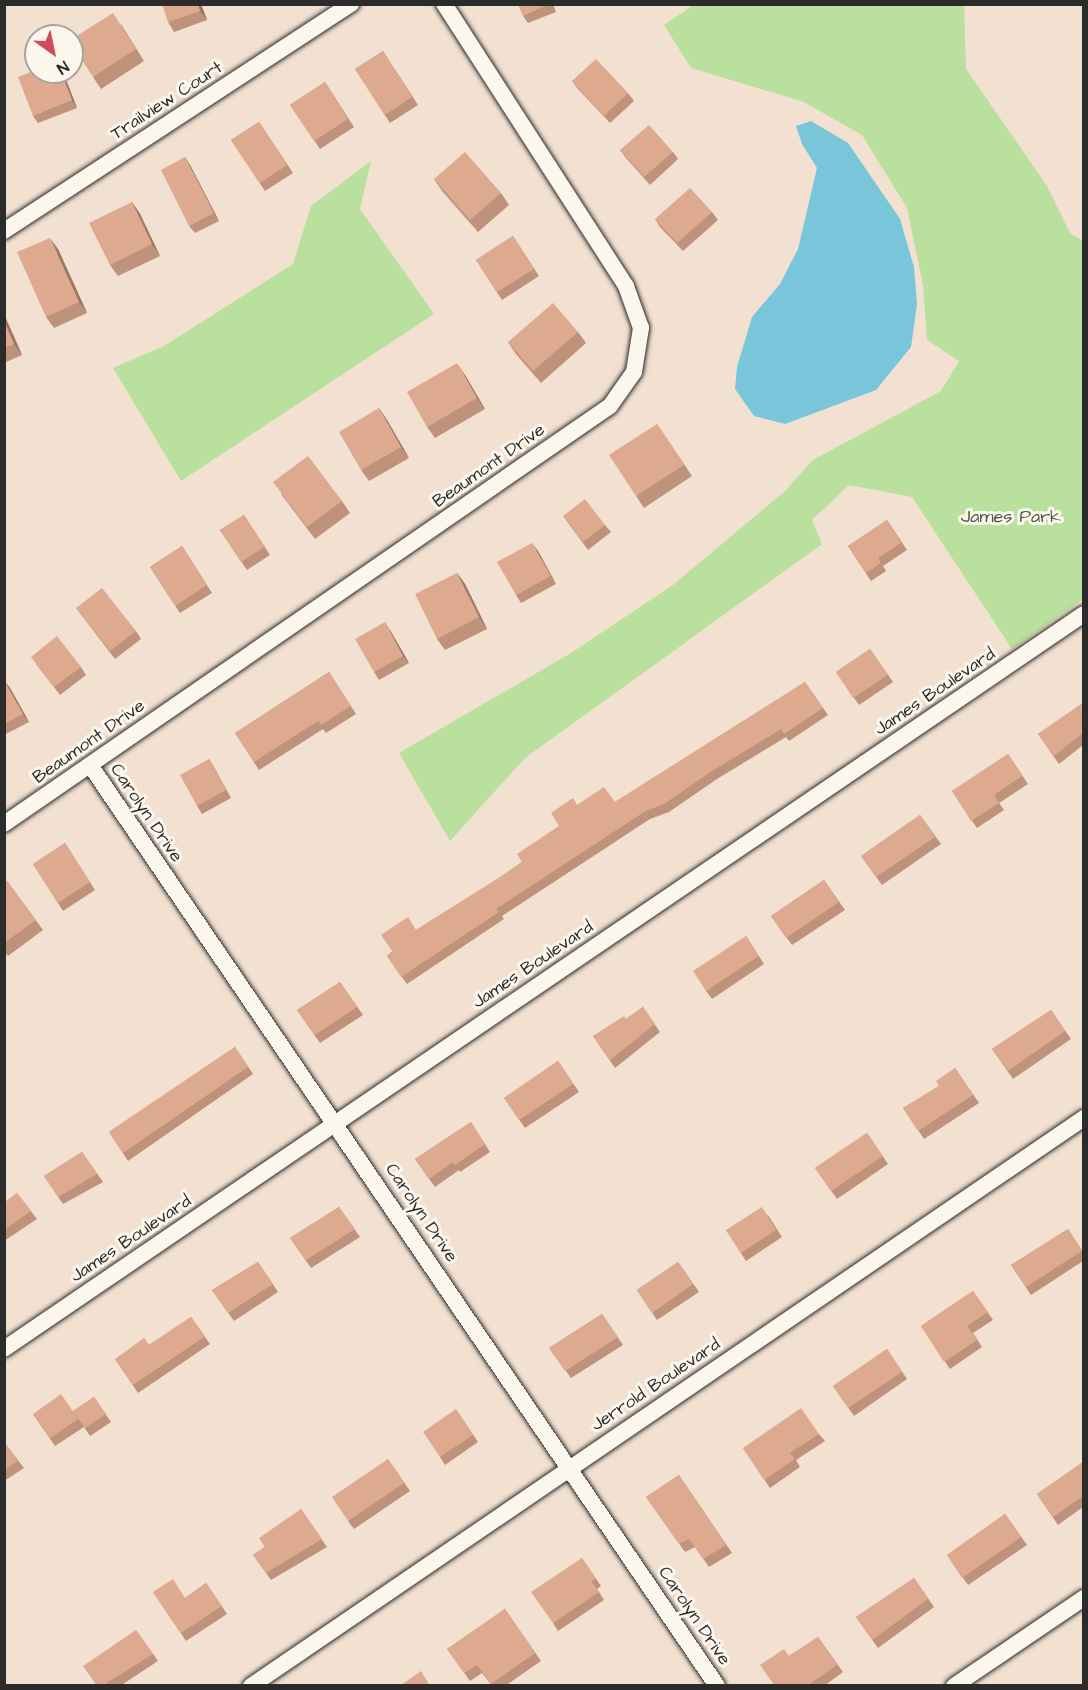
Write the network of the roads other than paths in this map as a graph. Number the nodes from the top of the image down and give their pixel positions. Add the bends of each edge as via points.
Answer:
1 (351, 4) edge
2 (444, 4) edge
3 (4, 231) edge
4 (1083, 614) edge
5 (90, 765) junction
6 (4, 824) edge
7 (1083, 1118) edge
8 (336, 1123) junction
9 (4, 1349) edge
10 (570, 1468) junction
11 (1083, 1598) edge
12 (251, 1686) edge
13 (717, 1686) edge
14 (954, 1686) edge

1 - 3 street, Trailview Court
2 - 5 street, Beaumont Drive via 626,286 641,328 634,372 610,406
4 - 8 street, James Boulevard
5 - 6 street, Beaumont Drive
5 - 8 street, Carolyn Drive
7 - 10 street, Jerrold Boulevard
8 - 9 street, James Boulevard
8 - 10 street, Carolyn Drive
10 - 12 street, Jerrold Boulevard
10 - 13 street, Carolyn Drive
11 - 14 street

